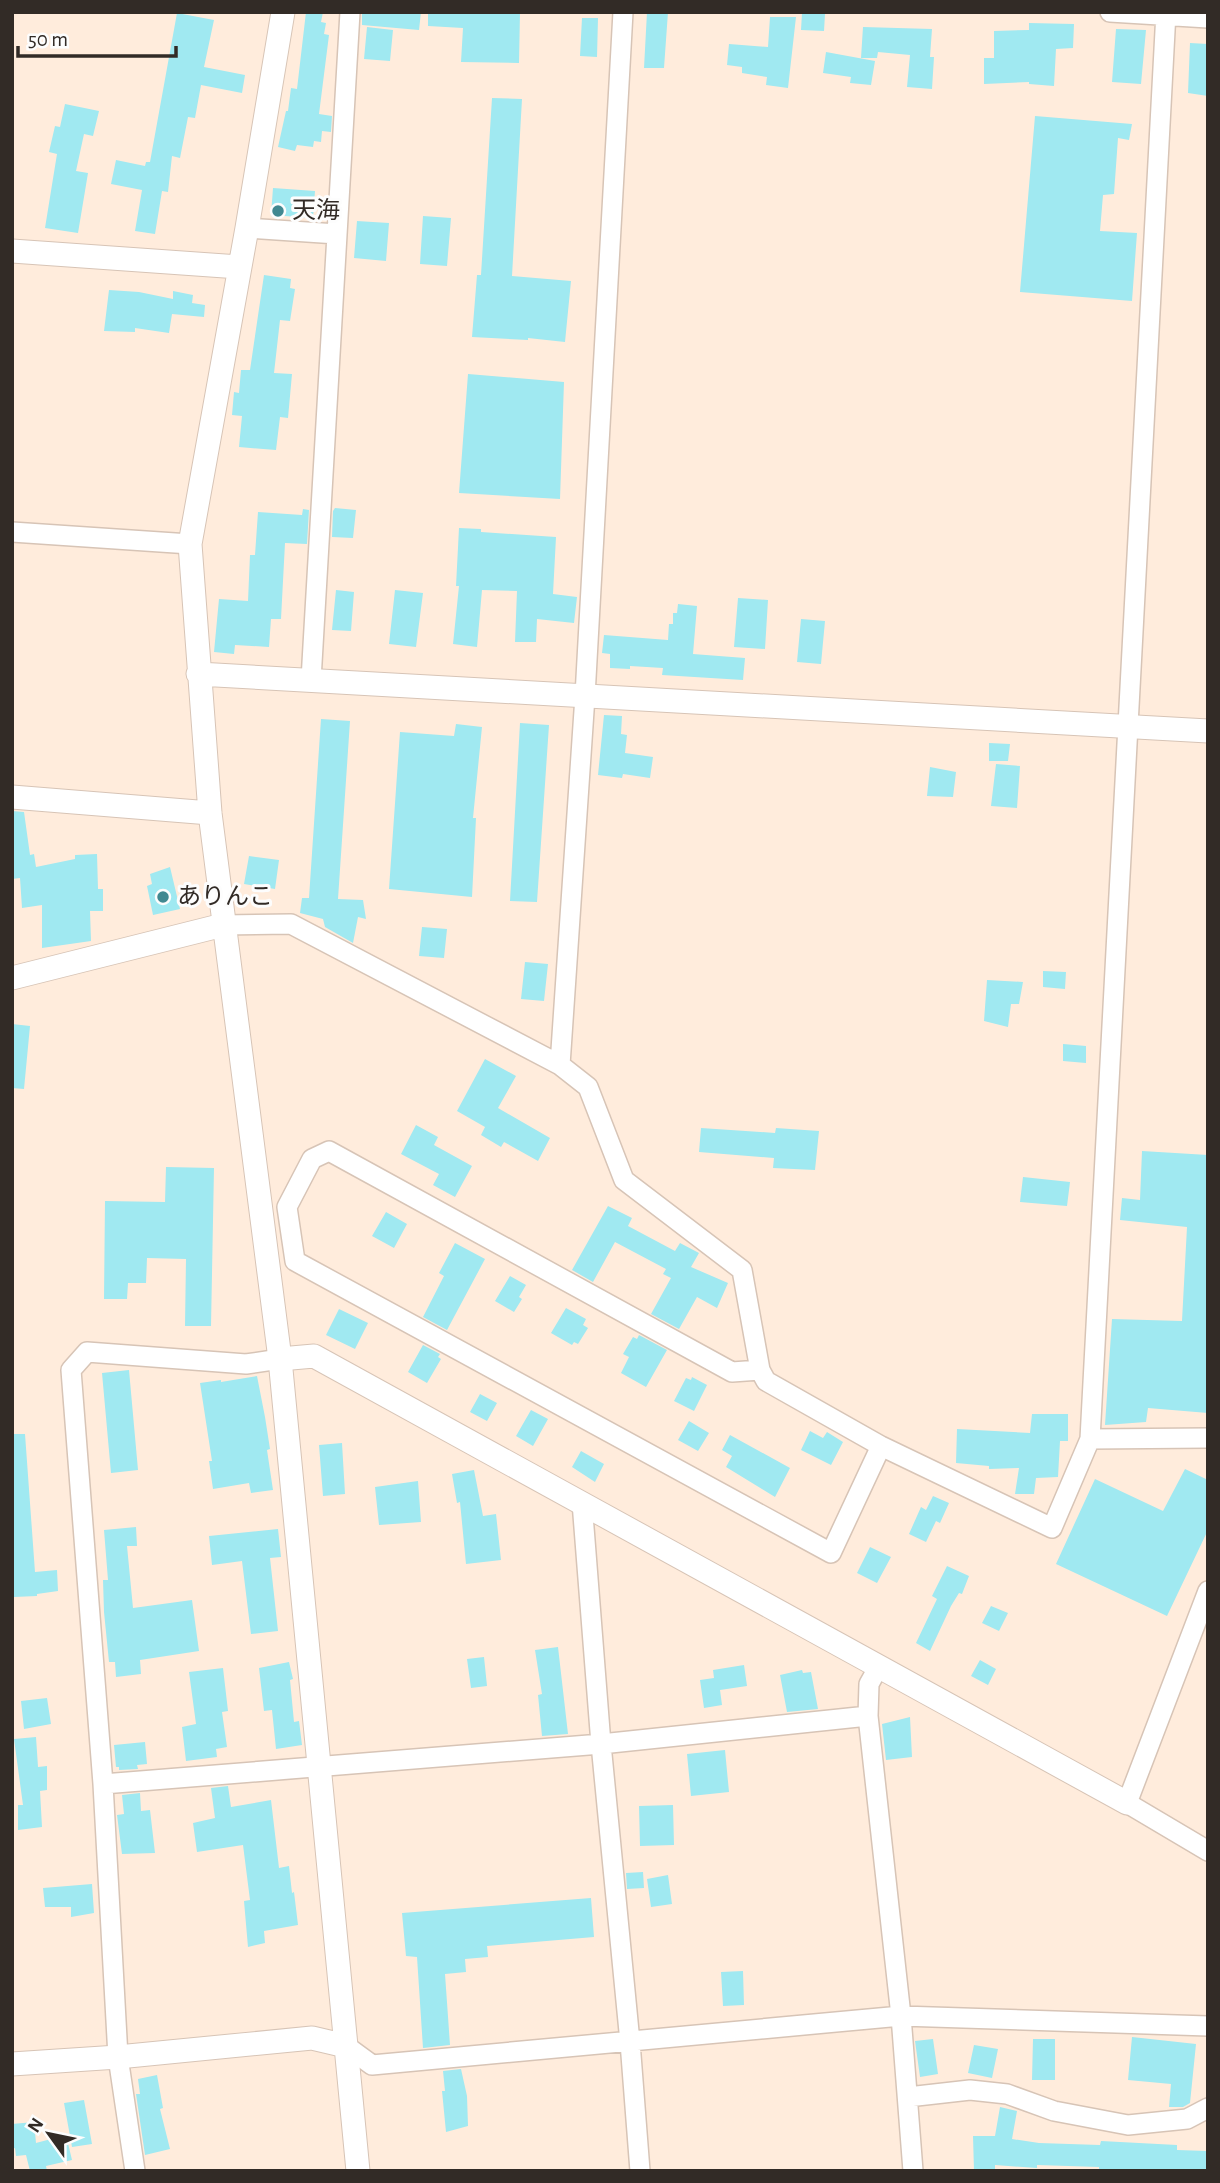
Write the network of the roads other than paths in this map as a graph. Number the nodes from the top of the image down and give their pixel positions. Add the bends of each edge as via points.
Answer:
1 (283, 12) edge
2 (350, 12) edge
3 (623, 12) edge
4 (1110, 12) edge
5 (1165, 14) edge
6 (1208, 18) edge
7 (247, 228) junction
8 (337, 234) junction
9 (12, 251) edge
10 (239, 267) junction
11 (12, 533) edge
12 (190, 544) junction
13 (198, 674) junction
14 (311, 680) junction
15 (585, 695) junction
16 (1129, 727) junction
17 (1208, 731) edge
18 (12, 797) edge
19 (210, 813) junction
20 (223, 925) junction
21 (12, 978) edge
22 (560, 1065) junction
23 (280, 1359) junction
24 (760, 1370) junction
25 (1208, 1438) edge
26 (1090, 1439) junction
27 (881, 1446) junction
28 (582, 1502) junction
29 (1208, 1591) edge
30 (879, 1666) junction
31 (869, 1716) junction
32 (601, 1744) junction
33 (321, 1766) junction
34 (103, 1784) junction
35 (1127, 1803) junction
36 (1208, 1851) edge
37 (901, 2016) junction
38 (1208, 2026) edge
39 (630, 2042) junction
40 (346, 2046) junction
41 (118, 2057) junction
42 (12, 2064) edge
43 (908, 2097) junction
44 (1208, 2108) edge
45 (135, 2171) edge
46 (358, 2171) edge
47 (640, 2171) edge
48 (913, 2171) edge

1 - 7 street
2 - 8 street
3 - 15 street
4 - 5 street
5 - 6 street
5 - 16 street
7 - 8 street
7 - 10 street
8 - 14 street
9 - 10 street
10 - 12 street
11 - 12 street
12 - 13 street
13 - 14 street
13 - 19 street
14 - 15 street
15 - 16 street
15 - 22 street
16 - 17 street
16 - 26 street
18 - 19 street
19 - 20 street
20 - 21 street
20 - 22 street via 292,924
20 - 23 street
22 - 24 street via 588,1087 624,1180 742,1270
23 - 28 street via 314,1356
23 - 33 street
23 - 34 street via 246,1364 88,1352 71,1370
24 - 27 street via 766,1381
24 - 27 street via 733,1372 330,1151 312,1159 287,1208 295,1262 831,1553
25 - 26 street
26 - 27 street via 1052,1528
28 - 30 street
28 - 32 street
29 - 35 street
30 - 31 street via 869,1685
30 - 35 street
31 - 32 street
31 - 37 street
32 - 33 street
32 - 39 street
33 - 34 street
33 - 40 street
34 - 41 street
35 - 36 street
37 - 38 street
37 - 39 street
37 - 43 street
39 - 40 street via 372,2065
39 - 47 street
40 - 41 street via 312,2038
40 - 46 street
41 - 42 street
41 - 45 street
43 - 44 street via 970,2090 1007,2094 1054,2111 1128,2125 1187,2119
43 - 48 street

